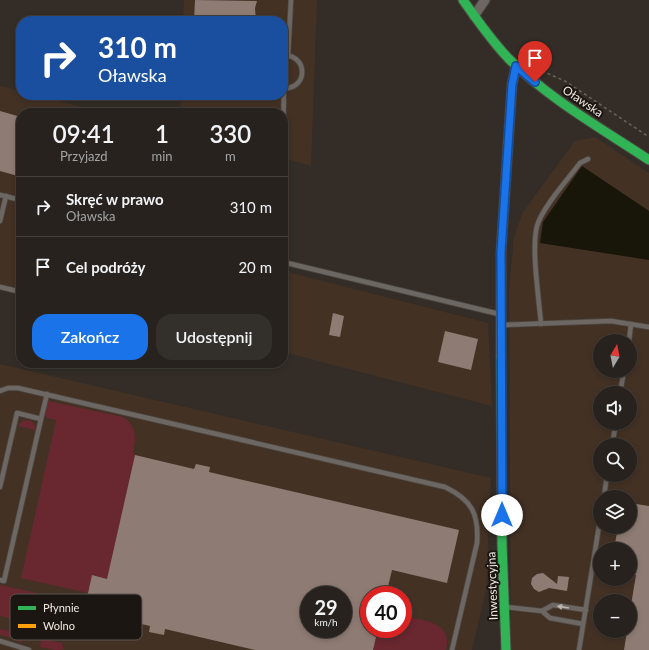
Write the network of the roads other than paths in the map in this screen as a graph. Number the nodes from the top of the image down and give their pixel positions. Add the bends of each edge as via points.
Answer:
1 (291, 0) edge
2 (463, 0) edge
3 (485, 0) edge
4 (474, 16) junction
5 (288, 33) edge
6 (288, 56) edge
7 (516, 66) junction
8 (288, 87) edge
9 (588, 159) dead end
10 (649, 160) edge
11 (0, 195) edge
12 (6, 196) junction
13 (16, 199) edge
14 (0, 221) edge
15 (288, 263) edge
16 (0, 287) edge
17 (16, 291) edge
18 (501, 314) junction
19 (541, 324) junction
20 (631, 324) junction
21 (501, 325) junction
22 (649, 327) edge
23 (630, 334) edge
24 (0, 391) edge
25 (47, 394) junction
26 (41, 419) junction
27 (0, 487) edge
28 (598, 534) edge
29 (0, 580) edge
30 (504, 607) junction
31 (586, 610) junction
32 (542, 611) junction
33 (583, 624) junction
34 (0, 641) edge
35 (29, 650) edge
36 (452, 650) edge
37 (506, 650) edge
38 (579, 650) edge

1 - 5 lane
2 - 4 street, Oławska
3 - 4 street
4 - 7 street, Oławska
6 - 8 lane via 298,60 302,76 295,85
7 - 10 street, Oławska via 562,102
7 - 18 street, Inwestycyjna via 512,85 501,252
9 - 19 lane via 580,162 542,215 538,226 535,244
11 - 12 lane
12 - 13 lane
12 - 14 lane
15 - 18 lane
16 - 17 lane
18 - 21 street, Inwestycyjna
19 - 20 lane via 611,321
19 - 21 lane
20 - 22 lane
20 - 23 lane
21 - 30 street, Inwestycyjna
24 - 25 lane via 18,388
25 - 26 lane
25 - 36 lane via 446,487 458,493 469,503 478,529
26 - 27 lane via 17,413
26 - 29 lane via 4,581
28 - 31 lane
30 - 32 lane
30 - 37 street, Inwestycyjna
31 -> 32 lane via 553,605
31 - 33 lane
32 - 33 lane via 550,618
33 - 38 lane
34 - 35 lane

